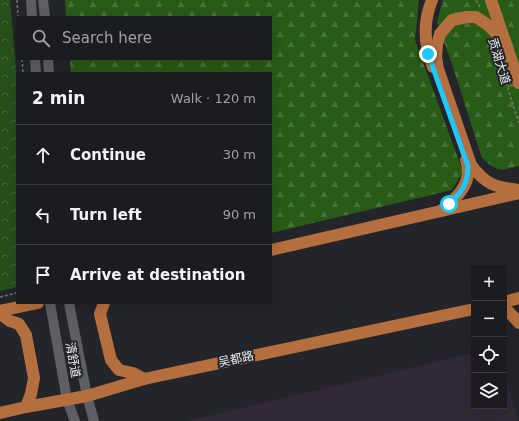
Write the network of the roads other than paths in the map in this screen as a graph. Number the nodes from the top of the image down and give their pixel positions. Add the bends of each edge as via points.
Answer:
1 (31, 0) edge
2 (43, 0) edge
3 (432, 0) edge
4 (491, 0) edge
5 (32, 16) edge
6 (44, 16) edge
7 (500, 45) junction
8 (35, 60) edge
9 (48, 60) edge
10 (36, 72) edge
11 (48, 72) edge
12 (519, 83) edge
13 (519, 190) edge
14 (519, 194) edge
15 (438, 213) junction
16 (272, 250) edge
17 (519, 298) edge
18 (507, 301) edge
19 (34, 304) edge
20 (50, 304) edge
21 (69, 304) edge
22 (104, 304) edge
23 (471, 310) edge
24 (0, 312) edge
25 (507, 312) edge
26 (519, 323) edge
27 (144, 379) junction
28 (86, 396) junction
29 (67, 400) junction
30 (26, 407) junction
31 (0, 413) edge
32 (75, 421) edge
33 (94, 421) edge

1 - 5 street
2 - 6 street
3 - 15 main road via 426,30 428,54 468,166 468,177 464,187 457,197
4 - 7 main road, 贡湖大道
7 - 12 main road, 贡湖大道
7 - 13 main road via 488,25 476,17 467,17 452,20 440,34 436,44 436,57 471,165 491,184
8 - 10 street
9 - 11 street
14 - 15 main road
15 - 16 main road
17 - 18 main road
19 - 24 main road
20 - 29 street, 清舒道
21 - 28 street, 清舒道
22 - 27 main road via 100,314 111,360 119,370 133,372
23 - 27 main road, 吴都路
24 - 30 main road via 10,321 19,324 26,335 34,378
25 - 26 main road
27 - 28 main road, 吴都路
28 - 29 main road, 吴都路
28 - 33 street, 清舒道
29 - 30 main road, 吴都路
29 - 32 street, 清舒道
30 - 31 main road, 吴都路

